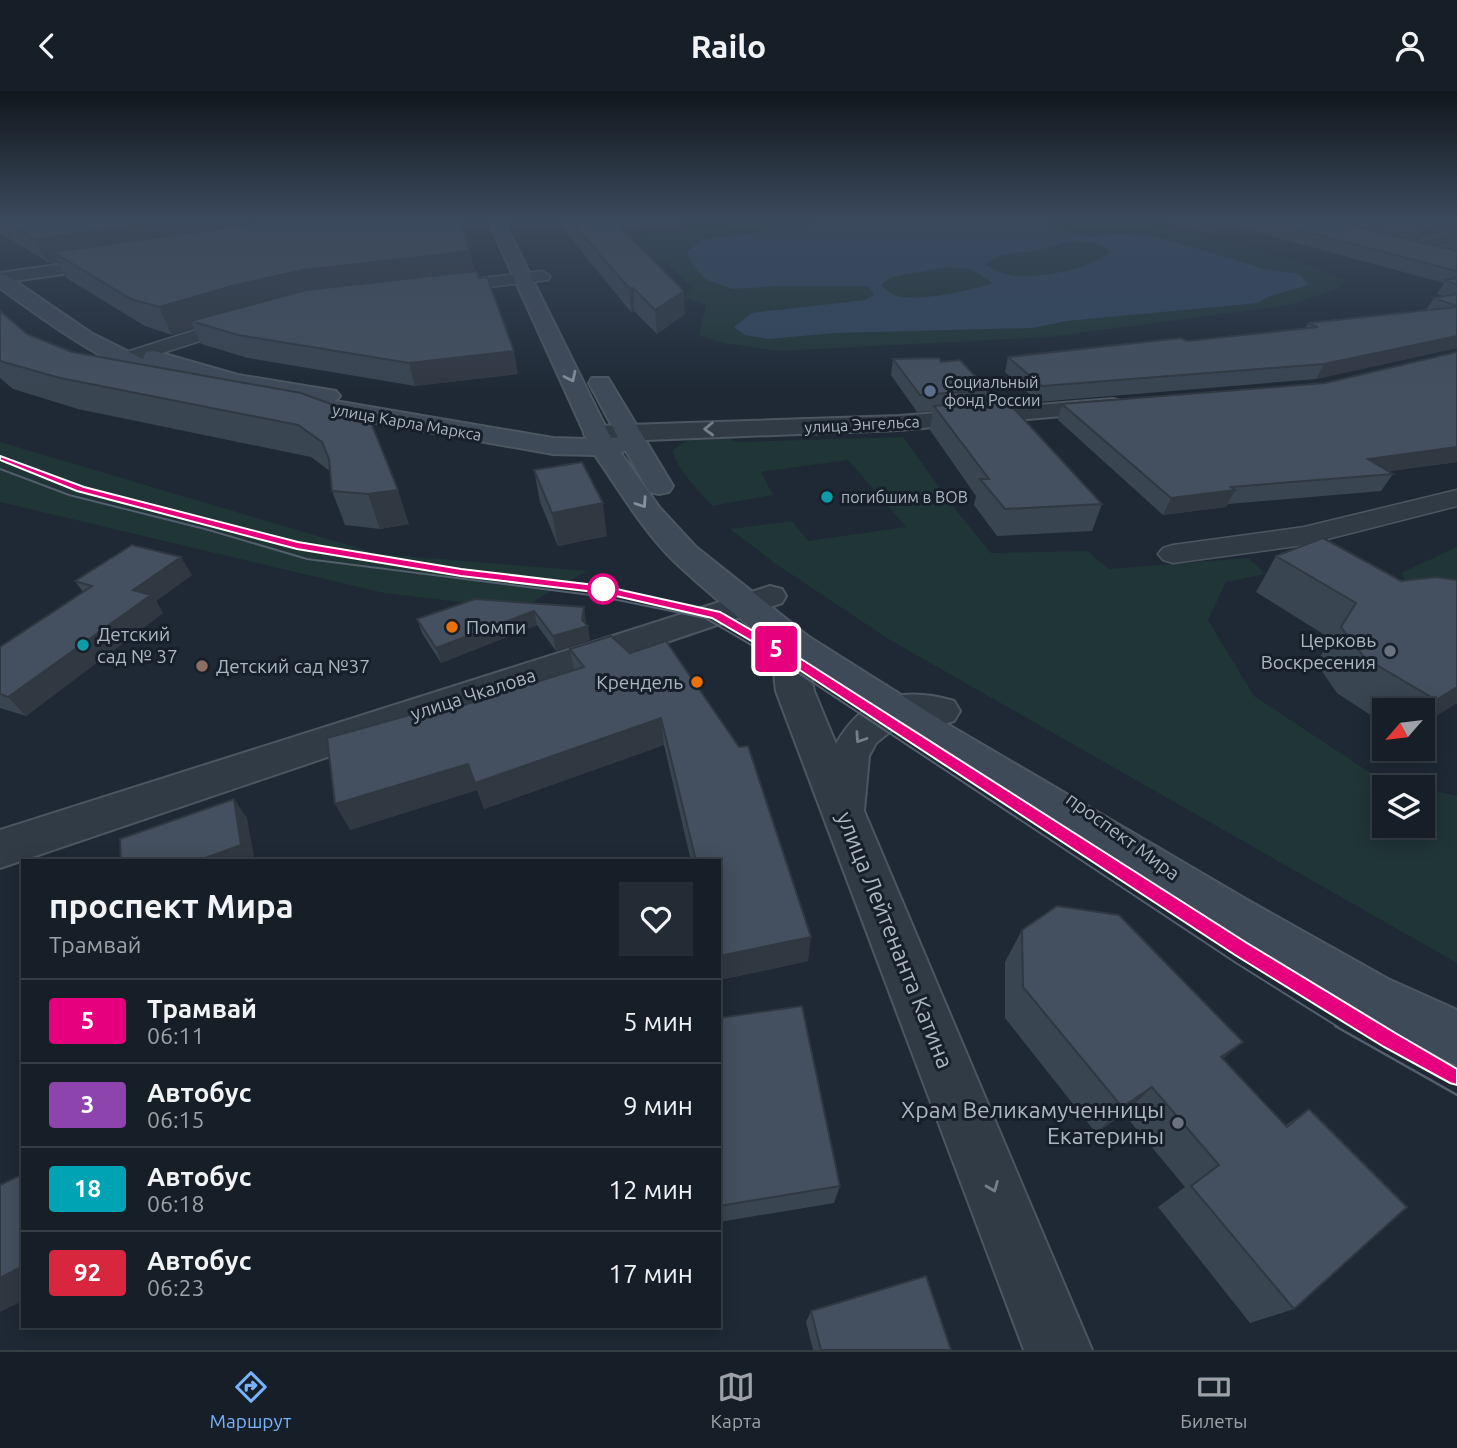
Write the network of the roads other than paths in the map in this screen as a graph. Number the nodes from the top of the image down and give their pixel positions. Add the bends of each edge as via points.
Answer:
1 (503, 277) edge
2 (535, 277) edge
3 (536, 277) edge
4 (6, 278) edge
5 (415, 291) edge
6 (261, 316) edge
7 (566, 321) dead end
8 (132, 356) junction
9 (590, 365) dead end
10 (1135, 404) edge
11 (615, 439) junction
12 (1457, 498) edge
13 (1173, 554) dead end
14 (758, 600) junction
15 (797, 645) junction
16 (894, 709) junction
17 (941, 711) junction
18 (844, 813) junction
19 (0, 849) edge
20 (1231, 916) junction
21 (1457, 1038) edge
22 (1058, 1350) edge

1 - 5 street
2 -> 11 main road, проспект Мира
3 - 7 main road, проспект Мира
4 - 8 main road, улица Карла Маркса via 91,345
6 - 8 street
8 - 11 main road, улица Карла Маркса via 152,371 224,388 501,439 553,446
9 - 11 main road, проспект Мира
10 -> 11 street, улица Энгельса
11 - 14 main road, проспект Мира via 649,513 685,554
12 - 13 street via 1304,536
14 - 15 main road, проспект Мира
14 - 17 main road, проспект Мира
14 - 19 street, улица Чкалова
15 - 16 main road, проспект Мира
15 - 18 street, улица Лейтенанта Катина via 791,668 795,691
16 - 17 street
16 -> 18 street via 861,734 849,757
16 - 20 main road, проспект Мира
17 - 20 main road, проспект Мира via 1017,757
18 -> 22 street, улица Лейтенанта Катина
20 - 21 main road via 1370,996

